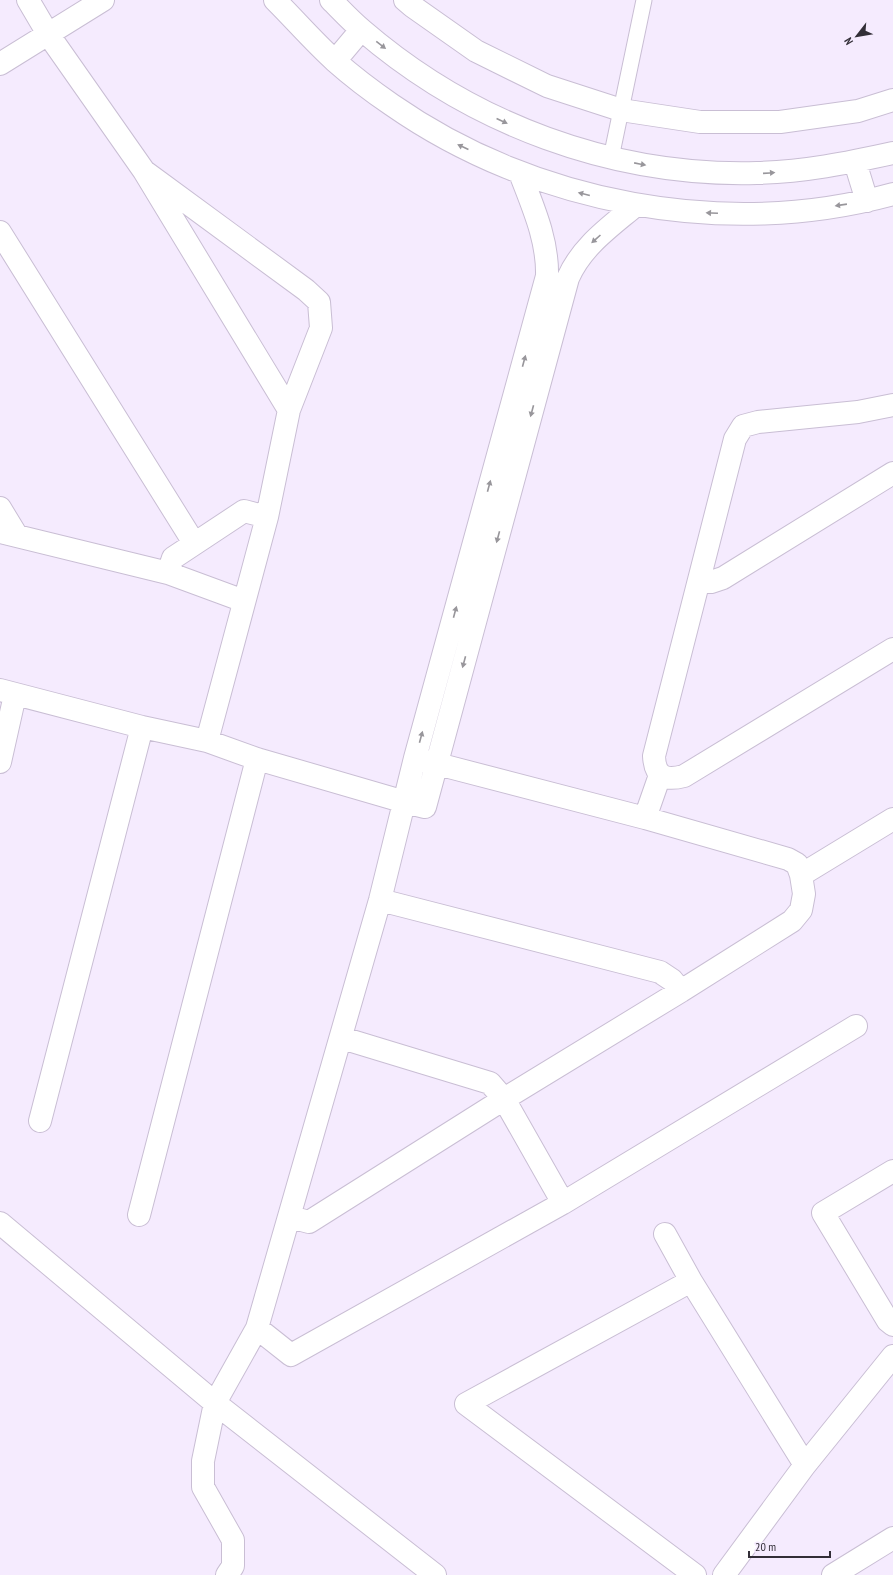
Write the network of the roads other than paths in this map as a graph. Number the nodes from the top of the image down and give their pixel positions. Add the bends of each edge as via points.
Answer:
1 (28, 0) edge
2 (103, 0) edge
3 (275, 0) edge
4 (331, 0) edge
5 (405, 0) edge
6 (644, 0) edge
7 (361, 30) junction
8 (48, 34) junction
9 (335, 61) junction
10 (0, 64) edge
11 (893, 100) edge
12 (621, 110) junction
13 (893, 153) edge
14 (611, 158) junction
15 (855, 162) junction
16 (144, 171) junction
17 (520, 173) junction
18 (893, 194) edge
19 (866, 201) junction
20 (636, 205) junction
21 (0, 232) edge
22 (893, 405) edge
23 (289, 410) junction
24 (893, 473) edge
25 (0, 508) edge
26 (268, 517) junction
27 (8, 534) edge
28 (194, 543) junction
29 (168, 574) junction
30 (699, 582) junction
31 (244, 601) junction
32 (893, 649) edge
33 (8, 692) edge
34 (142, 726) junction
35 (207, 741) junction
36 (415, 758) junction
37 (257, 759) junction
38 (0, 762) edge
39 (436, 764) junction
40 (660, 775) junction
41 (415, 804) junction
42 (645, 818) junction
43 (893, 819) edge
44 (801, 875) junction
45 (380, 900) junction
46 (681, 991) junction
47 (856, 1026) dead end
48 (342, 1038) junction
49 (504, 1099) junction
50 (40, 1121) dead end
51 (893, 1171) edge
52 (562, 1203) junction
53 (139, 1215) dead end
54 (290, 1217) junction
55 (0, 1223) edge
56 (665, 1234) dead end
57 (691, 1281) junction
58 (893, 1325) edge
59 (257, 1328) junction
60 (893, 1356) edge
61 (215, 1403) junction
62 (805, 1465) junction
63 (893, 1538) edge
64 (227, 1575) edge
65 (435, 1575) edge
66 (695, 1575) edge
67 (724, 1575) edge
68 (834, 1575) edge

1 - 8 street
2 - 8 street
3 - 9 street
4 - 7 street
5 - 12 street via 476,51 547,86
6 - 12 lane
7 - 9 street
7 -> 14 street via 453,96 503,122 556,143
8 - 10 street
8 - 16 street
17 -> 9 street via 454,143 392,106
11 - 12 street via 858,111 780,122 700,122
12 - 14 lane
13 - 15 street
14 -> 15 street via 708,173 806,170
15 - 19 street
16 - 23 street
16 - 23 street via 319,302 321,328
20 -> 17 street via 577,192
36 -> 17 street via 546,276 545,247 541,231
18 - 19 street
19 -> 20 street via 790,212 713,214
20 -> 39 street via 587,248 568,278
21 - 28 street
22 - 30 street via 858,412 758,422 743,426 735,439
23 - 26 street
24 - 30 street via 723,578
25 - 27 street
26 - 28 street via 244,512
26 - 31 street
27 - 29 street
28 - 29 street via 173,558
29 - 31 street
30 - 40 street via 654,756 655,768
31 - 35 street
32 - 40 street via 684,776 672,779
33 - 34 street
33 - 38 street
34 - 35 street
34 - 50 street
35 - 37 street
36 - 39 street
36 - 41 street
37 - 41 street
37 - 53 street
39 - 41 street
39 - 42 street
40 - 42 street
41 - 45 street
42 - 44 street via 788,859 797,864
43 - 44 street
44 - 46 street via 804,894 801,910 792,921
45 - 46 street via 660,972 672,980
45 - 48 street
46 - 49 street
47 - 52 street
48 - 49 street via 490,1083
48 - 54 street
49 - 52 street
49 - 54 street via 309,1222
51 - 58 street via 823,1214 888,1321
52 - 59 street via 291,1355
54 - 59 street
55 - 61 street
56 - 57 street
57 - 62 street
57 - 66 street via 466,1404
59 - 61 street
60 - 62 street
61 - 64 street via 203,1461 203,1486 233,1540 233,1566
61 - 65 street
62 - 67 street
63 - 68 street

